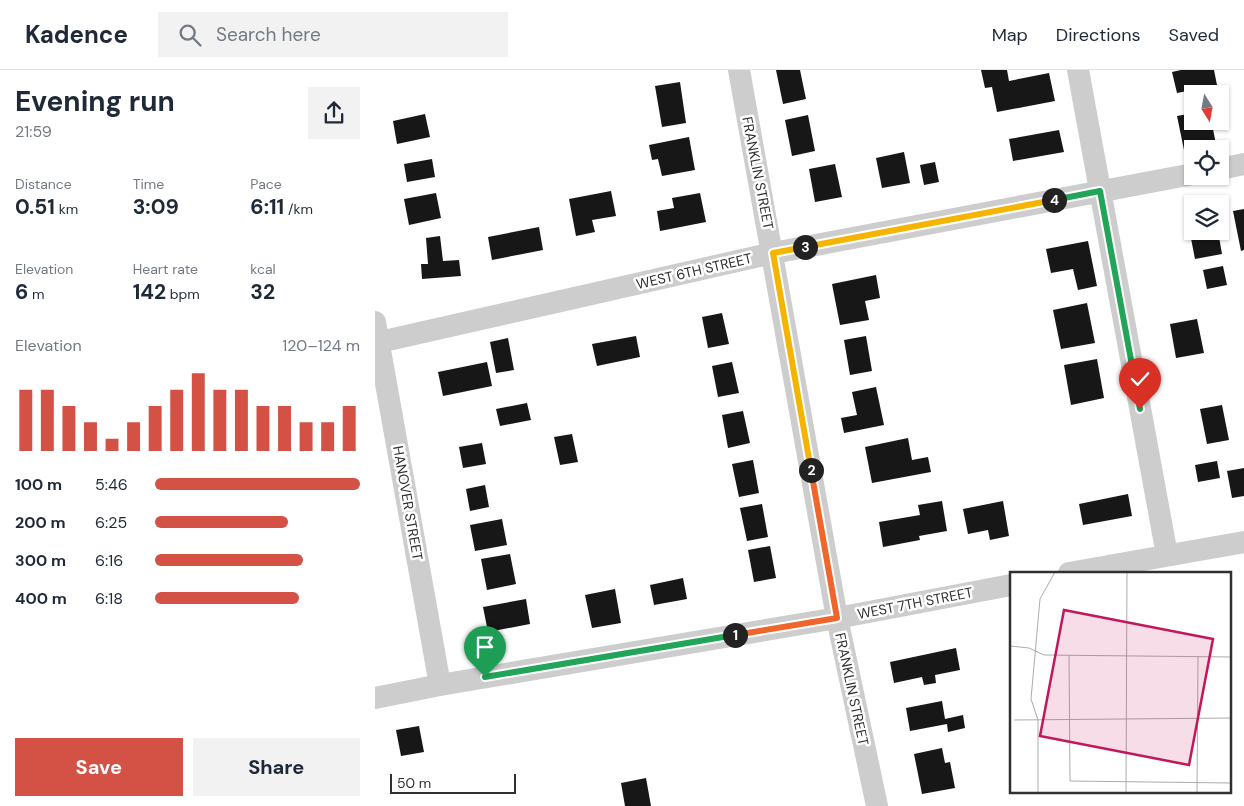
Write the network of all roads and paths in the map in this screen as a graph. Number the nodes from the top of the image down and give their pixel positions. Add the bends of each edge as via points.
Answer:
1 (739, 70) edge
2 (1078, 70) edge
3 (1244, 164) edge
4 (1229, 167) edge
5 (1184, 176) edge
6 (1100, 191) junction
7 (773, 253) junction
8 (376, 336) edge
9 (1244, 542) edge
10 (1167, 555) junction
11 (1079, 572) edge
12 (1010, 585) edge
13 (837, 618) junction
14 (440, 685) junction
15 (375, 698) edge
16 (877, 806) edge

1 - 7 street, FRANKLIN STREET
2 - 6 street
3 - 4 street
5 - 6 street, WEST 6TH STREET
6 - 7 street, WEST 6TH STREET
6 - 10 street
7 - 8 street, WEST 6TH STREET
7 - 13 street, FRANKLIN STREET
8 - 14 street, HANOVER STREET
9 - 10 street
10 - 11 street
12 - 13 street, WEST 7TH STREET
13 - 14 street, WEST 7TH STREET
13 - 16 street, FRANKLIN STREET
14 - 15 street, WEST 7TH STREET

